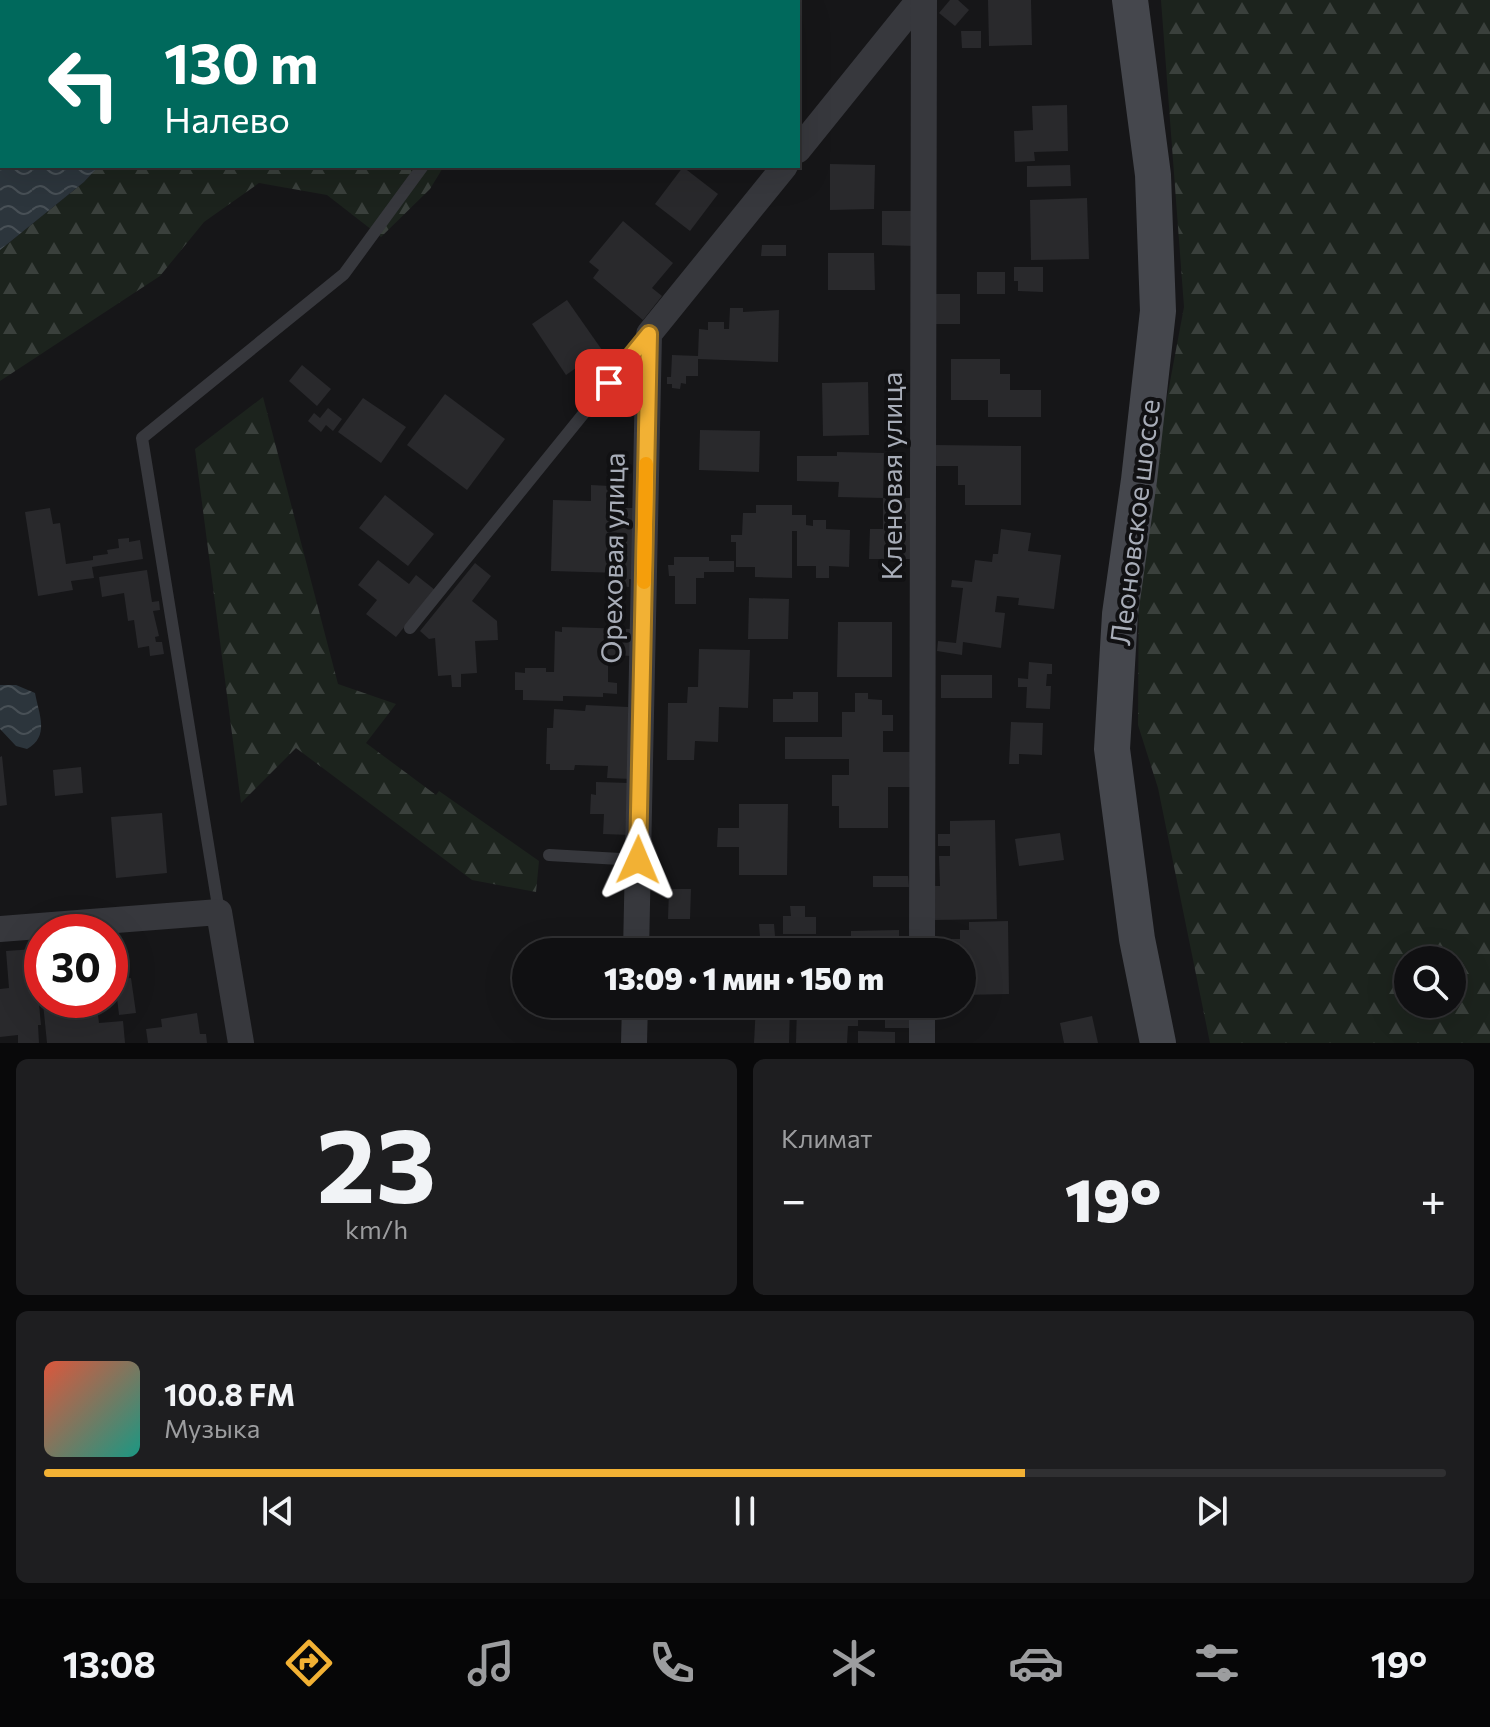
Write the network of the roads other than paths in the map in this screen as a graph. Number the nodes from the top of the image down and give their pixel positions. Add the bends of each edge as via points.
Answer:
1 (922, 0) edge
2 (1130, 0) edge
3 (800, 148) edge
4 (422, 168) edge
5 (783, 168) edge
6 (649, 334) junction
7 (410, 628) dead end
8 (549, 855) dead end
9 (638, 860) junction
10 (219, 912) junction
11 (0, 929) edge
12 (636, 938) edge
13 (922, 938) edge
14 (635, 1018) edge
15 (922, 1018) edge
16 (241, 1043) edge
17 (634, 1043) edge
18 (922, 1043) edge
19 (1158, 1043) edge

1 - 3 street
1 - 13 street, Кленовая улица
2 - 19 main road, Леоновское шоссе via 1153,175 1158,311 1120,614 1112,749 1137,939
4 - 10 lane via 344,274 142,438
5 - 6 street
6 - 7 lane
6 - 9 street, Ореховая улица
8 - 9 lane
9 - 12 street, Ореховая улица
10 - 11 street
10 - 16 street
14 - 17 street
15 - 18 street

